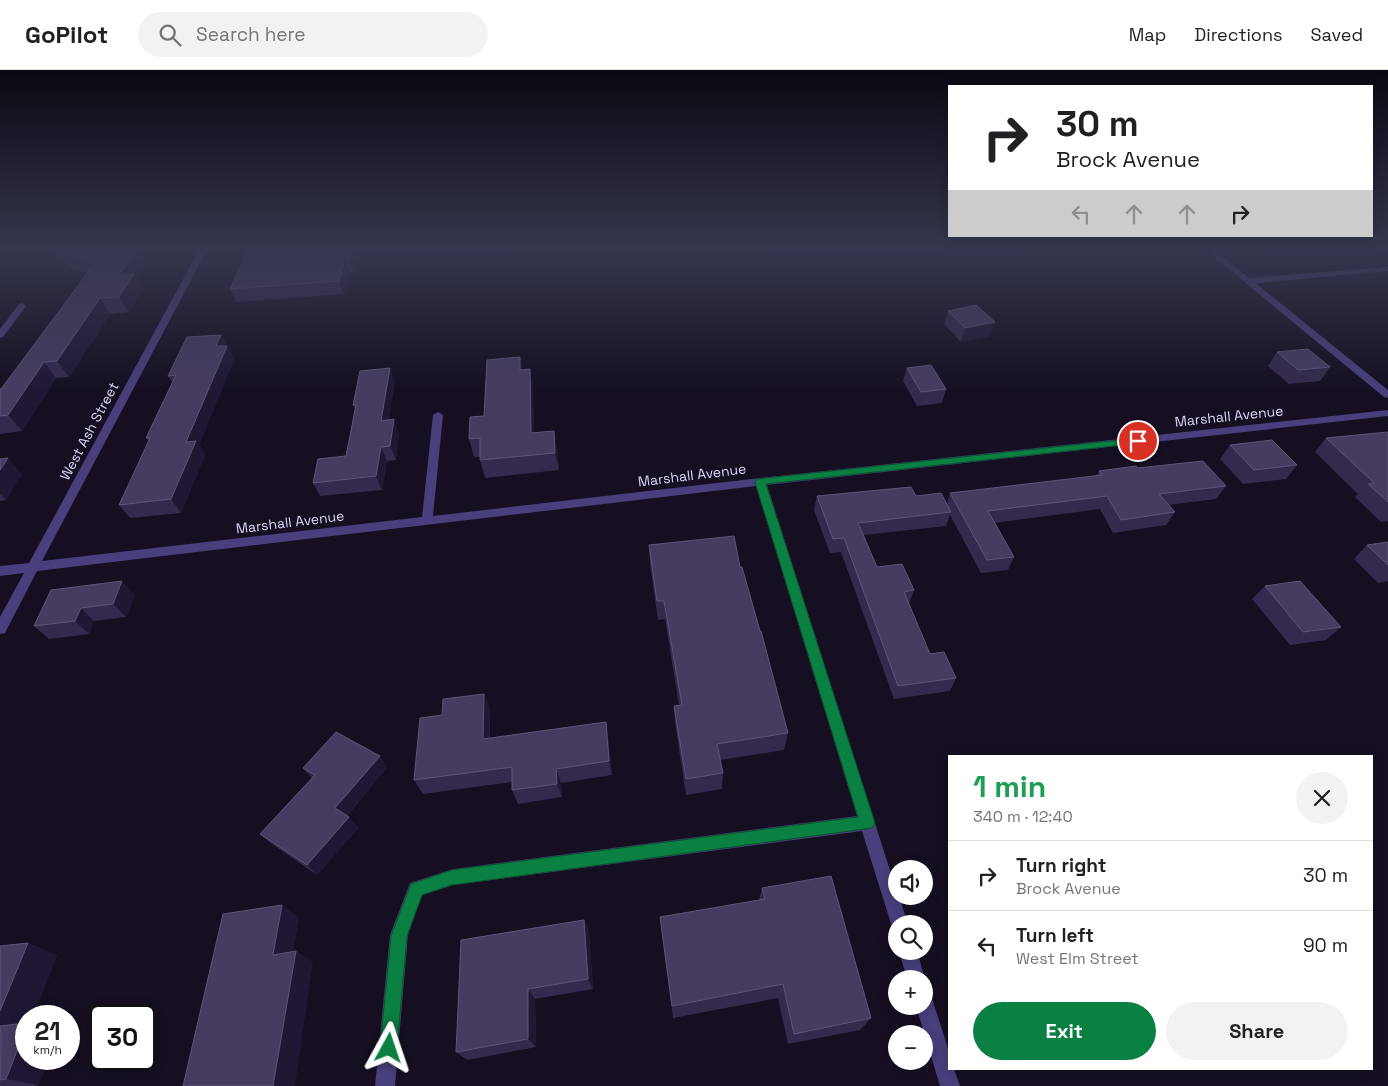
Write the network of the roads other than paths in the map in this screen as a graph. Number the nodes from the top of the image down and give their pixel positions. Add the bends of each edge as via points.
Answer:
1 (178, 295) edge
2 (1266, 295) edge
3 (22, 306) dead end
4 (0, 335) edge
5 (1388, 395) edge
6 (1388, 413) edge
7 (438, 415) dead end
8 (760, 482) junction
9 (427, 521) junction
10 (32, 567) junction
11 (0, 571) edge
12 (0, 629) edge
13 (867, 823) junction
14 (896, 915) edge
15 (928, 1015) edge
16 (385, 1086) edge
17 (950, 1086) edge

1 - 10 street, West Ash Street
2 - 5 street
3 - 4 street
6 - 8 street, Marshall Avenue
7 - 9 street
8 - 9 street, Marshall Avenue
8 - 13 street
9 - 10 street, Marshall Avenue
10 - 11 street, Marshall Avenue
10 - 12 street, West Ash Street
13 - 14 street
13 - 16 street via 452,877 416,889 399,936
15 - 17 street

